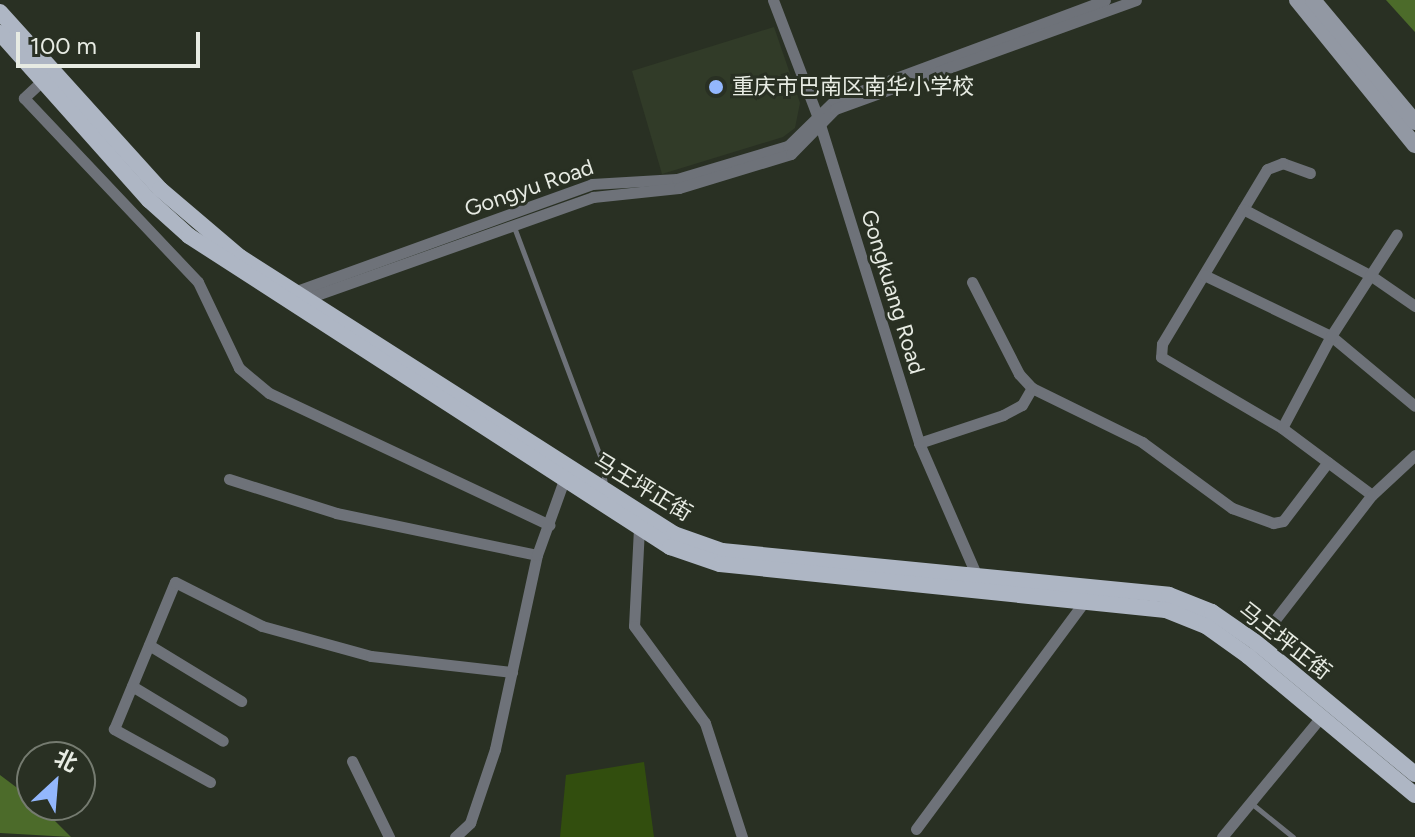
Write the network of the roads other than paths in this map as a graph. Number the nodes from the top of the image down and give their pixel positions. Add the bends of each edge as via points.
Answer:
1 (773, 0) edge
2 (1105, 0) edge
3 (1136, 0) edge
4 (1297, 0) edge
5 (1313, 0) edge
6 (0, 12) edge
7 (0, 33) edge
8 (42, 81) junction
9 (818, 120) junction
10 (1415, 122) edge
11 (1415, 145) edge
12 (1310, 173) dead end
13 (1243, 209) junction
14 (514, 226) junction
15 (1397, 234) dead end
16 (1204, 275) junction
17 (1370, 275) junction
18 (972, 282) dead end
19 (300, 295) junction
20 (1415, 306) edge
21 (1331, 336) junction
22 (1032, 388) junction
23 (1413, 399) edge
24 (1282, 428) junction
25 (919, 443) junction
26 (1415, 455) edge
27 (1328, 462) junction
28 (229, 479) dead end
29 (564, 480) junction
30 (605, 491) junction
31 (1372, 495) junction
32 (550, 525) junction
33 (639, 528) junction
34 (537, 555) junction
35 (980, 584) junction
36 (1085, 601) junction
37 (1257, 643) junction
38 (149, 645) junction
39 (512, 672) junction
40 (132, 686) junction
41 (241, 701) dead end
42 (1321, 717) junction
43 (223, 741) dead end
44 (352, 761) dead end
45 (1415, 774) edge
46 (210, 782) dead end
47 (1415, 795) edge
48 (1250, 802) junction
49 (916, 829) dead end
50 (389, 837) edge
51 (455, 837) edge
52 (742, 837) edge
53 (1222, 837) edge
54 (1293, 837) edge

1 - 9 street, Gongkuang Road
2 - 9 street via 834,101
3 - 9 street via 835,109
4 - 11 main road
5 - 10 main road
6 - 19 main road, 马王坪正街 via 160,189 240,257
7 - 8 main road, 马王坪正街
8 - 29 main road, 马王坪正街 via 149,200 189,236
8 - 32 street via 24,98 198,282 239,368 269,393
9 - 14 street, Gongyu Road via 791,154 679,188 609,193
9 - 19 street, Gongyu Road via 788,146 677,179 592,184
9 - 25 street, Gongkuang Road
12 - 13 street via 1283,163 1267,169
13 - 16 street
13 - 17 street
14 - 19 street, Gongyu Road
14 - 30 lane via 602,461
15 - 17 street
16 - 21 street
16 - 24 street via 1162,344 1161,357
17 - 20 street
17 - 21 street
18 - 22 street via 1019,374
19 - 30 main road, 马王坪正街
21 - 23 street
21 - 24 street
22 - 25 street via 1022,405 1003,415
22 - 27 street via 1142,442 1232,508 1273,523 1283,521
24 - 27 street
25 - 35 street, Gongkuang Road
26 - 31 street
27 - 31 street
28 - 34 street via 336,513
29 - 32 street
29 - 33 main road, 马王坪正街
30 - 35 main road, 马王坪正街 via 674,534 722,551
31 - 37 street
32 - 34 street
33 - 35 main road, 马王坪正街 via 670,547 720,564
33 - 52 street via 634,626 705,723
34 - 39 street
35 - 36 main road, 马王坪正街
35 - 37 main road, 马王坪正街 via 1169,595 1212,612
36 - 42 main road, 马王坪正街 via 1166,610 1206,626
36 - 49 street
37 - 45 main road, 马王坪正街
38 - 39 street via 175,582 262,626 371,656
38 - 40 street
38 - 41 street
39 - 51 street via 495,749 470,823
40 - 43 street
40 - 46 street via 114,729
42 - 47 main road, 马王坪正街
42 - 48 street
44 - 50 street
48 - 53 street
48 - 54 lane

